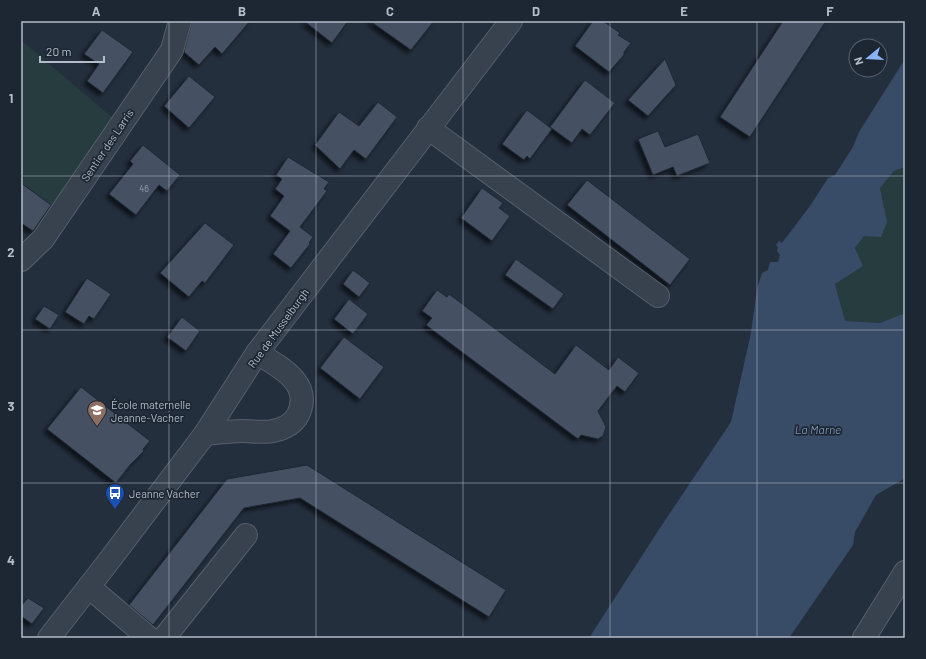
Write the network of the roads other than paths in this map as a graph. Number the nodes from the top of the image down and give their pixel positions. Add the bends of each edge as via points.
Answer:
1 (180, 21) edge
2 (511, 21) edge
3 (428, 128) junction
4 (21, 260) edge
5 (658, 296) dead end
6 (257, 353) junction
7 (205, 434) junction
8 (246, 534) dead end
9 (905, 572) edge
10 (89, 587) junction
11 (49, 638) edge
12 (149, 638) edge
13 (164, 638) edge
14 (864, 638) edge

1 - 4 street, Sentier des Larris via 172,50 43,239
2 - 3 street, Rue de Musselburgh
3 - 5 street
3 - 6 street, Rue de Musselburgh
6 - 7 street, Rue de Musselburgh
6 - 7 street via 294,378 301,391 302,406 295,420 285,428 272,432
7 - 10 street, Rue de Musselburgh
8 - 13 street
9 - 14 street
10 - 11 street, Rue de Musselburgh
10 - 12 street

